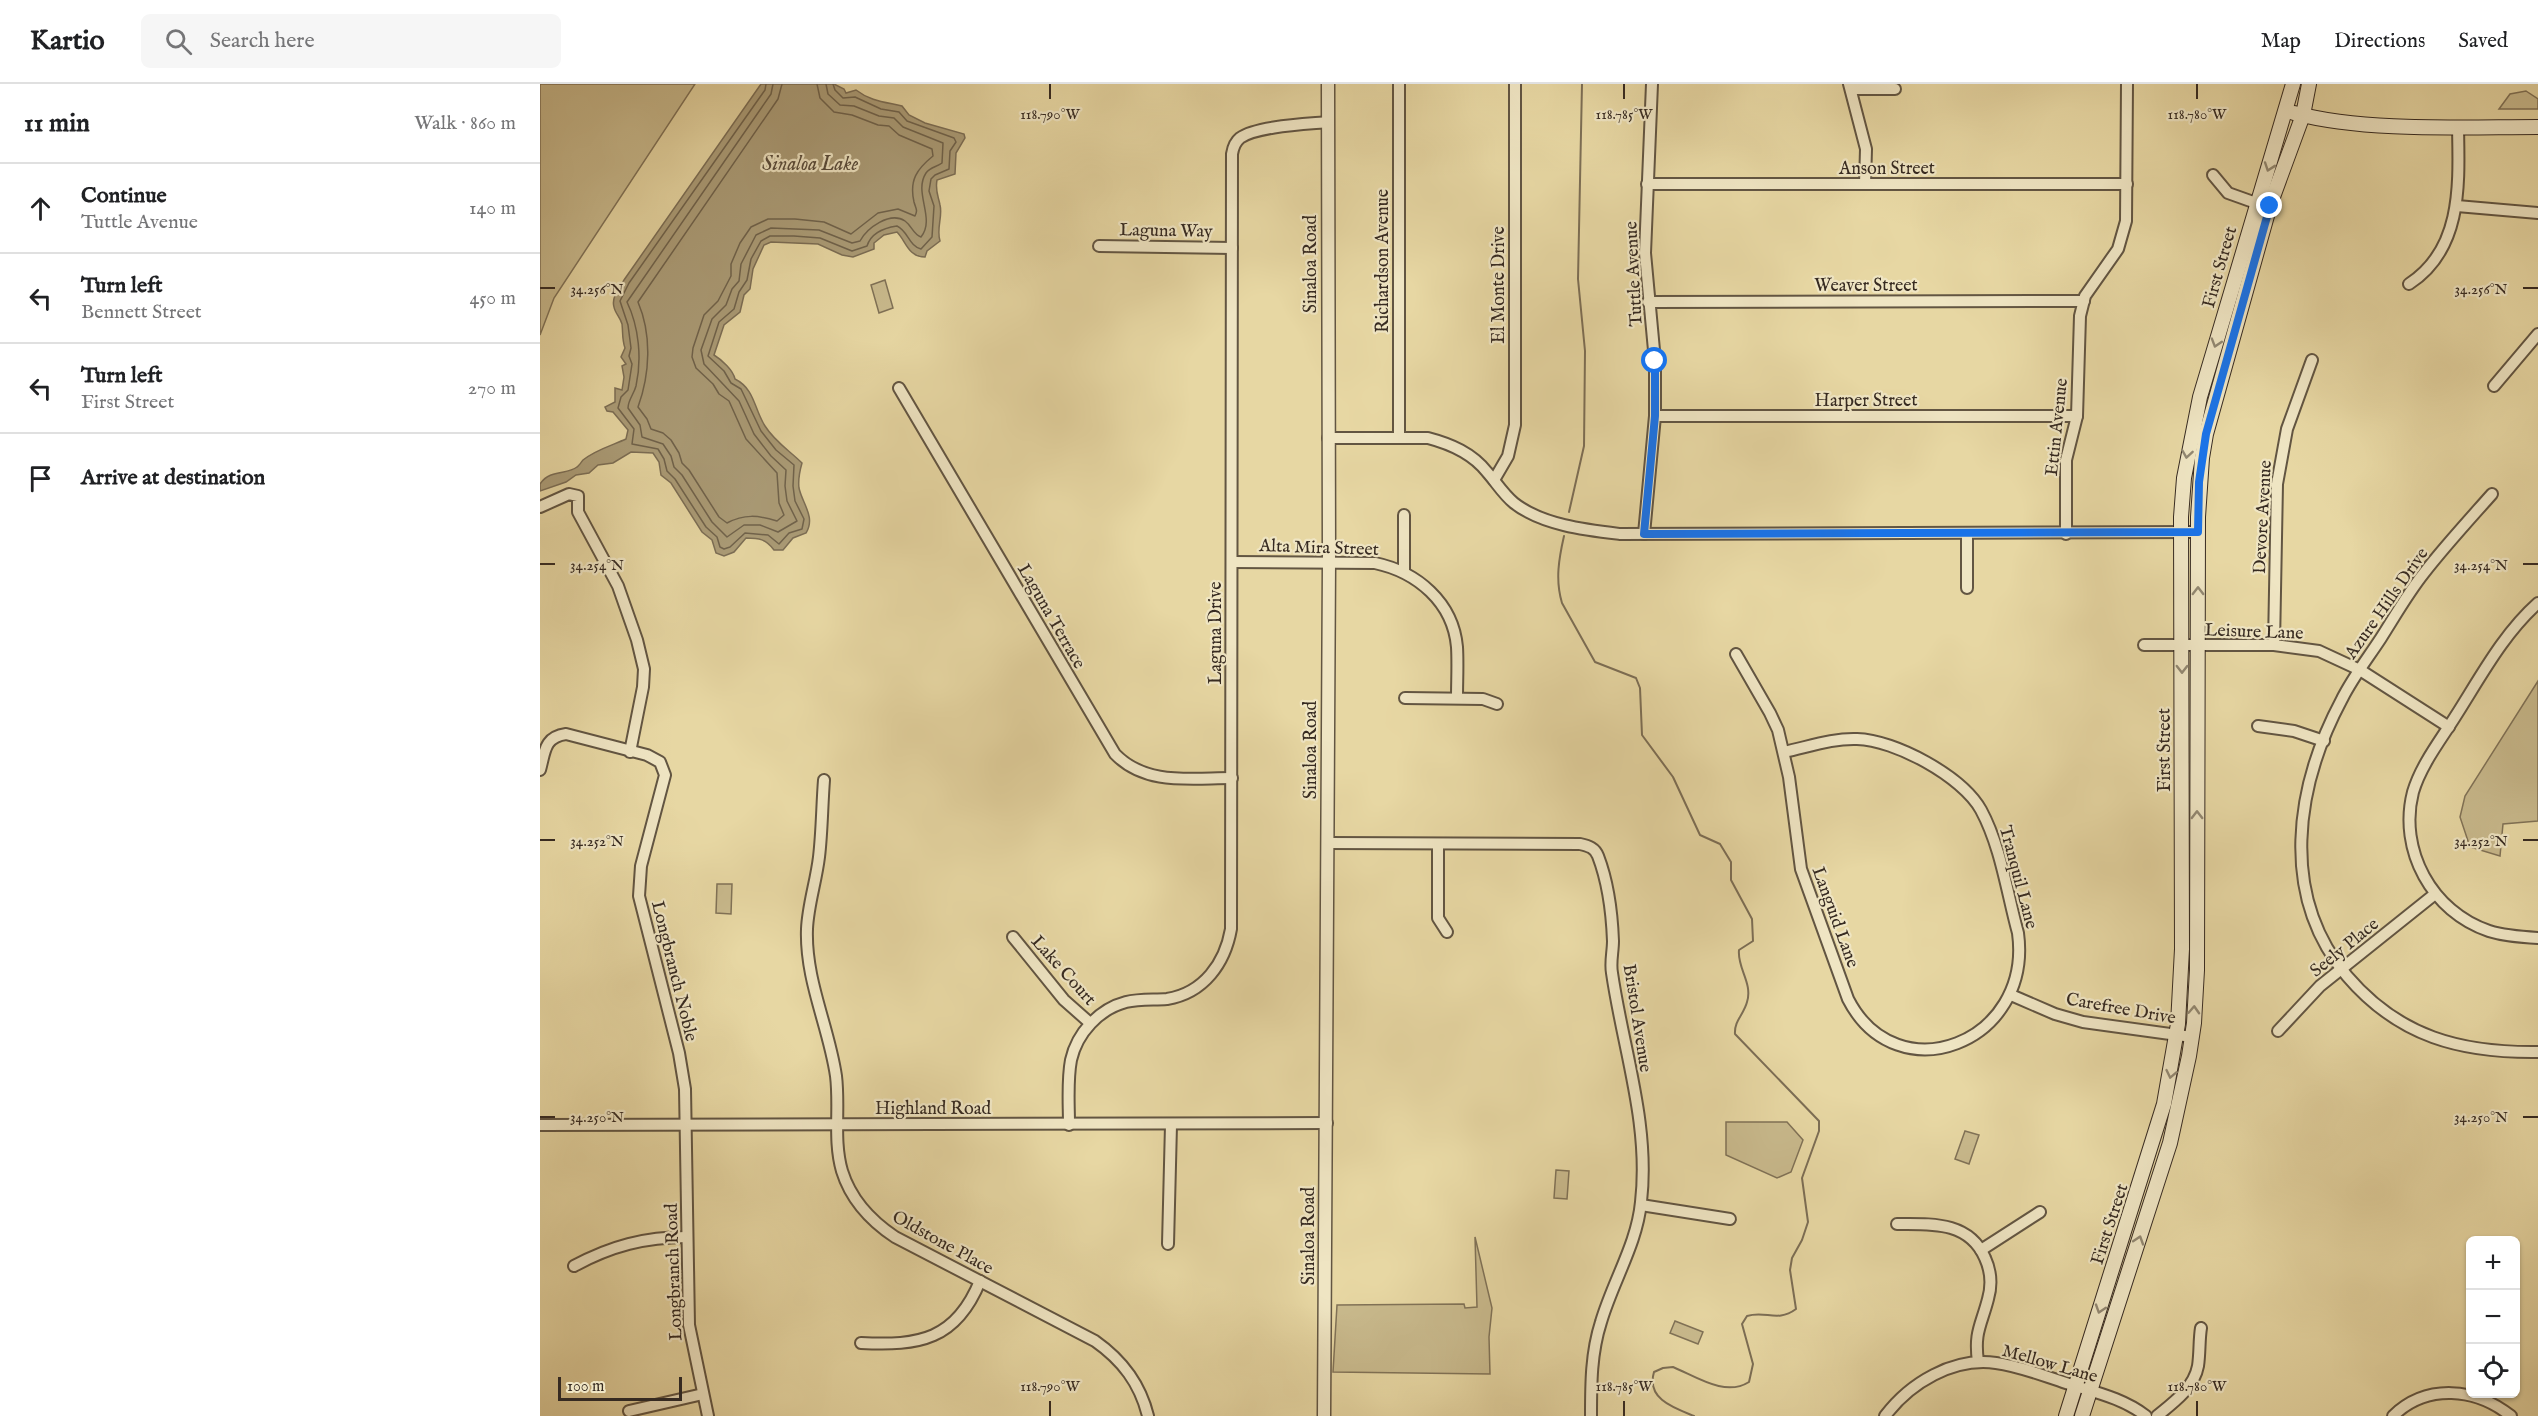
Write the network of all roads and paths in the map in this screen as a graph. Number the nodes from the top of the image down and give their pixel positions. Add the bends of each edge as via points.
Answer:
1 (1328, 84) edge
2 (1398, 84) edge
3 (1515, 84) edge
4 (1652, 84) edge
5 (2127, 84) edge
6 (2294, 84) edge
7 (2309, 84) edge
8 (1850, 87) edge
9 (1895, 89) dead end
10 (2286, 111) junction
11 (2302, 115) junction
12 (1328, 122) junction
13 (2458, 127) junction
14 (2538, 127) edge
15 (2213, 175) dead end
16 (1647, 184) junction
17 (1865, 184) junction
18 (2127, 184) junction
19 (2256, 203) junction
20 (2457, 206) junction
21 (2538, 213) edge
22 (1099, 246) dead end
23 (1232, 248) junction
24 (2409, 284) dead end
25 (2084, 301) junction
26 (1648, 302) junction
27 (2538, 333) edge
28 (2312, 360) dead end
29 (2494, 386) dead end
30 (899, 388) dead end
31 (1655, 416) junction
32 (2077, 416) junction
33 (1328, 438) junction
34 (1399, 438) junction
35 (1494, 480) junction
36 (2492, 494) dead end
37 (540, 507) edge
38 (1404, 515) dead end
39 (2181, 532) junction
40 (2198, 532) junction
41 (1644, 534) junction
42 (1967, 534) junction
43 (2066, 534) junction
44 (1232, 562) junction
45 (1329, 562) junction
46 (1404, 572) junction
47 (1967, 588) dead end
48 (2538, 603) edge
49 (2144, 645) dead end
50 (2181, 645) junction
51 (2198, 645) junction
52 (2274, 645) junction
53 (1736, 654) dead end
54 (2360, 670) junction
55 (1405, 698) dead end
56 (1457, 698) junction
57 (1497, 704) dead end
58 (2258, 726) dead end
59 (2449, 727) junction
60 (2324, 741) junction
61 (630, 752) junction
62 (1784, 752) junction
63 (540, 770) edge
64 (1232, 778) junction
65 (824, 780) dead end
66 (1328, 843) junction
67 (1438, 844) junction
68 (2435, 894) junction
69 (1447, 932) dead end
70 (1014, 937) dead end
71 (2538, 938) edge
72 (2342, 970) junction
73 (2011, 995) junction
74 (1090, 1023) junction
75 (2278, 1031) dead end
76 (2177, 1036) junction
77 (2192, 1038) junction
78 (2538, 1052) edge
79 (1327, 1123) junction
80 (540, 1125) edge
81 (686, 1125) junction
82 (837, 1125) junction
83 (1070, 1125) junction
84 (1171, 1125) junction
85 (1641, 1204) junction
86 (2040, 1212) dead end
87 (1730, 1219) dead end
88 (1897, 1224) dead end
89 (687, 1237) junction
90 (1168, 1244) dead end
91 (1981, 1251) junction
92 (574, 1266) dead end
93 (980, 1281) junction
94 (2201, 1328) dead end
95 (861, 1343) dead end
96 (1978, 1362) junction
97 (2076, 1386) junction
98 (2090, 1391) junction
99 (703, 1394) junction
100 (629, 1411) dead end
101 (708, 1416) edge
102 (1148, 1416) edge
103 (1324, 1416) edge
104 (1590, 1416) edge
105 (1885, 1416) edge
106 (2066, 1416) edge
107 (2082, 1416) edge
108 (2146, 1416) edge
109 (2157, 1416) edge
110 (2393, 1416) edge
111 (2511, 1416) edge

1 - 12 street, Sinaloa Road
2 - 34 street, Richardson Avenue
3 - 35 street, El Monte Drive via 1515,425 1508,456
4 - 16 street, Tuttle Avenue
5 - 18 street, Ettin Avenue
6 - 10 main road, First Street
7 - 11 main road, First Street
8 - 9 street
8 - 17 street via 1866,149
10 - 11 main road
10 -> 19 main road, First Street
11 - 13 main road
11 - 40 main road, First Street via 2270,206 2206,434 2199,482
12 - 23 street, Laguna Drive via 1273,128 1247,134 1236,142 1232,154
12 - 33 street, Sinaloa Road
13 - 14 main road
13 - 20 street
15 - 19 street via 2228,193
16 - 17 street, Anson Street
16 - 26 street, Tuttle Avenue
17 - 18 street, Anson Street
18 - 25 street, Ettin Avenue via 2123,236
19 -> 39 main road, First Street via 2191,431
20 - 21 street
20 - 24 street via 2440,251
22 - 23 street, Laguna Way
23 - 44 street, Laguna Drive
25 - 26 street, Weaver Street
25 - 32 street, Ettin Avenue via 2078,331
26 - 31 street, Tuttle Avenue via 1655,361
27 - 29 street
28 - 52 street, Devore Avenue via 2288,429 2277,484
30 - 64 street, Laguna Terrace via 1115,754 1132,768 1153,777
31 - 32 street, Harper Street
31 - 41 street, Tuttle Avenue
32 - 43 street, Ettin Avenue via 2066,460
33 - 34 street
33 - 45 street, Sinaloa Road
34 - 35 street via 1428,438 1453,446 1475,460
35 - 41 street via 1515,503 1542,518 1600,531
36 - 54 street, Azure Hills Drive via 2422,574
37 - 61 street via 569,494 578,496 578,512 618,586 644,669
38 - 46 street
39 - 40 street
39 - 43 street
39 - 50 main road, First Street
51 -> 40 main road, First Street
41 - 42 street
42 - 43 street
42 - 47 street
44 - 45 street, Alta Mira Street
44 - 64 street, Laguna Drive
45 - 46 street, Alta Mira Street via 1375,563
45 - 66 street, Sinaloa Road
46 - 56 street, Alta Mira Street via 1431,591 1449,619 1457,647
48 - 59 street via 2501,646
49 - 50 street, Leisure Lane
50 - 51 street, Leisure Lane
50 -> 76 main road, First Street via 2182,949
51 - 52 street, Leisure Lane
77 -> 51 main road, First Street via 2197,970
52 - 54 street, Leisure Lane via 2319,651
53 - 62 street, Languid Lane via 1770,713
54 - 59 street, Leisure Lane
54 - 60 street, Azure Hills Drive via 2341,700
55 - 56 street
56 - 57 street
58 - 60 street via 2294,731
59 - 68 street via 2419,776 2409,814 2415,856
60 - 72 street, Azure Hills Drive via 2304,803 2301,862 2313,918
61 - 63 street, Longbranch Noble via 561,734 545,746
61 - 81 street, Longbranch Noble via 654,757 665,775 641,866 639,896 683,1068
62 - 73 street, Tranquil Lane via 1840,739 1874,741 1939,769 1967,791 1990,829 2018,933 2020,964
62 - 73 street, Languid Lane via 1801,869 1848,999 1863,1023 1878,1036 1898,1044 1942,1047 1984,1029
64 - 74 street, Laguna Drive via 1231,929 1220,963 1206,980 1187,993 1124,1003
65 - 82 street, Oldstone Place via 819,858 807,945 811,977 836,1075
66 - 67 street, Bristol Avenue
66 - 79 street, Sinaloa Road
67 - 69 street via 1438,918
67 - 85 street, Bristol Avenue via 1580,844 1597,853 1611,920 1611,969 1640,1121
68 - 71 street via 2453,911 2487,930
68 - 72 street, Seely Place
70 - 74 street, Lake Court via 1064,999
72 - 75 street, Seely Place via 2312,993
72 - 78 street, Azure Hills Drive via 2380,1008 2423,1034 2484,1051
73 - 76 street, Carefree Drive via 2083,1022
74 - 83 street, Laguna Drive via 1071,1059
76 - 77 street, Carefree Drive
76 -> 97 main road, First Street via 2164,1104
98 -> 77 main road, First Street via 2170,1143
79 - 84 street, Highland Road
79 - 103 street, Sinaloa Road
80 - 81 street, Highland Road
81 - 82 street, Highland Road
81 - 89 street, Longbranch Road
82 - 83 street, Highland Road
82 - 93 street, Oldstone Place via 842,1172 867,1215 895,1237
83 - 84 street, Highland Road
84 - 90 street
85 - 87 street
85 - 104 street, Bristol Avenue via 1633,1240 1593,1349
86 - 91 street
88 - 91 street via 1949,1226 1967,1235
89 - 92 street via 628,1242
89 - 99 street, Longbranch Road via 689,1325
91 - 96 street via 1989,1267 1991,1285 1977,1331
93 - 95 street via 963,1312 937,1334 903,1344
93 - 102 street, Oldstone Place via 1112,1353 1141,1392
94 - 109 street via 2198,1367 2193,1379 2179,1398
96 - 97 street, Mellow Lane via 2009,1365
96 - 105 street, Mellow Lane via 1927,1379 1911,1389
97 - 98 street, Mellow Lane
97 - 106 main road, First Street
98 - 107 main road, First Street
98 - 108 street, Mellow Lane via 2127,1404
99 - 100 street
99 - 101 street, Longbranch Road
110 - 111 street via 2416,1400 2454,1392 2491,1402

